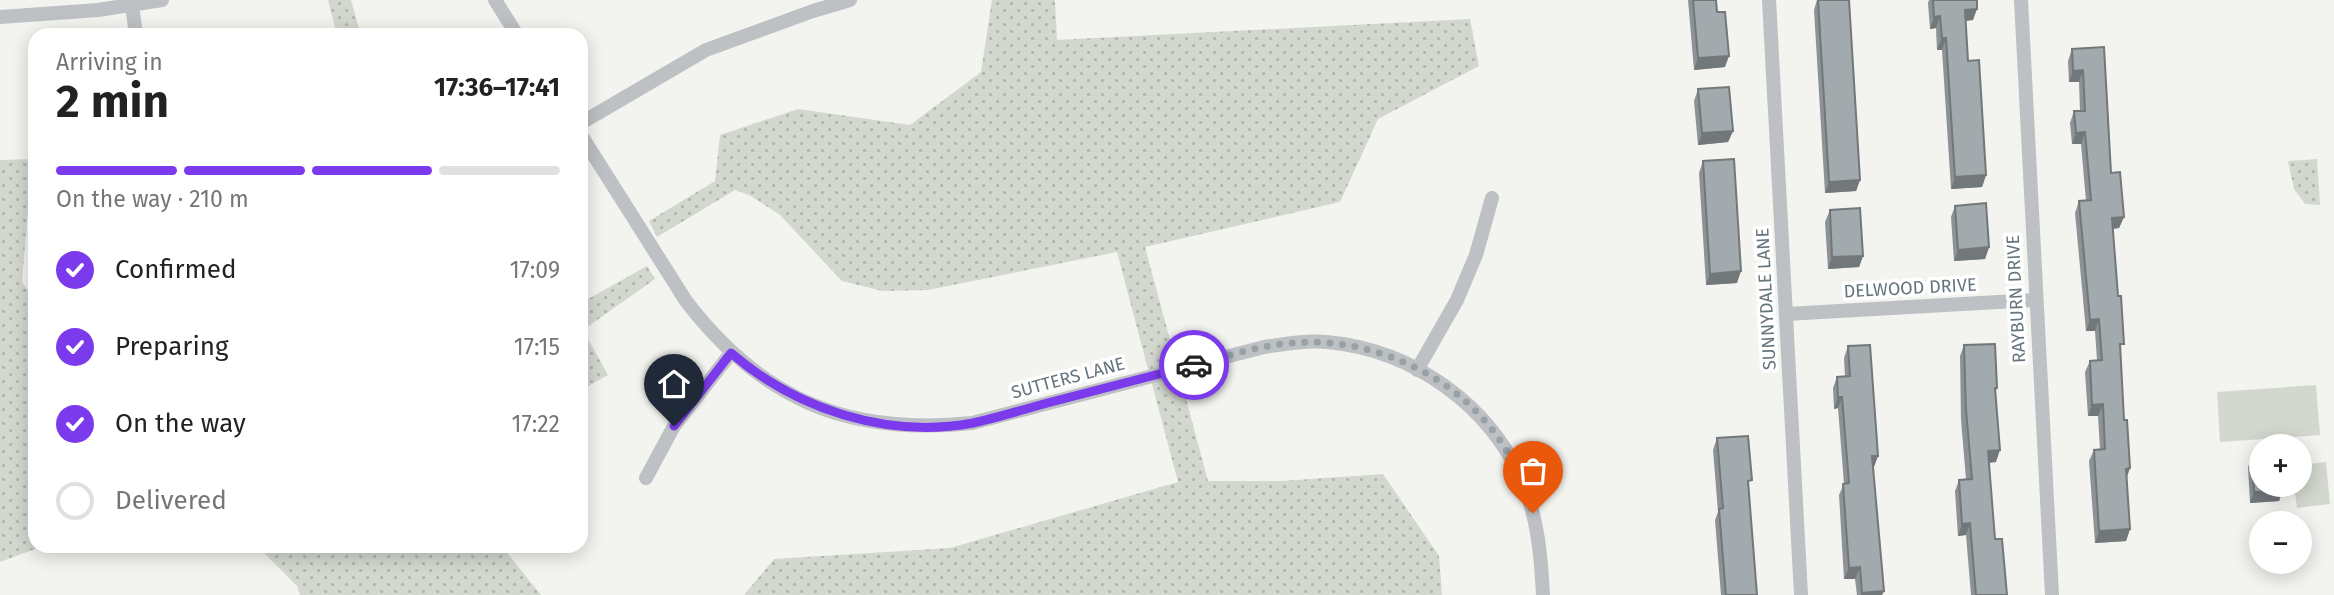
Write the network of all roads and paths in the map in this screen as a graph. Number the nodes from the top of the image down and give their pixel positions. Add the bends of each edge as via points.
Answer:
1 (162, 0) edge
2 (495, 0) edge
3 (850, 0) edge
4 (1769, 0) edge
5 (2021, 0) edge
6 (132, 5) junction
7 (0, 17) edge
8 (135, 28) edge
9 (513, 28) edge
10 (588, 119) edge
11 (588, 146) edge
12 (1492, 198) dead end
13 (2036, 300) junction
14 (1786, 314) junction
15 (731, 353) junction
16 (1417, 370) junction
17 (646, 478) dead end
18 (1543, 595) edge
19 (1801, 595) edge
20 (2052, 595) edge

1 - 6 street
2 - 9 street
3 - 10 street via 706,50
4 - 14 street, SUNNYDALE LANE
5 - 13 street, RAYBURN DRIVE
6 - 7 street
6 - 8 street
11 - 15 street, SUTTERS LANE via 686,301
12 - 16 street via 1457,300
13 - 14 street, DELWOOD DRIVE
13 - 20 street, RAYBURN DRIVE
14 - 19 street, SUNNYDALE LANE
15 - 16 street, SUTTERS LANE via 767,381 814,405 869,421 916,426 972,423 1292,343 1358,346
15 - 17 street via 674,426
16 - 18 street, SUTTERS LANE via 1451,390 1479,415 1511,458 1533,513

